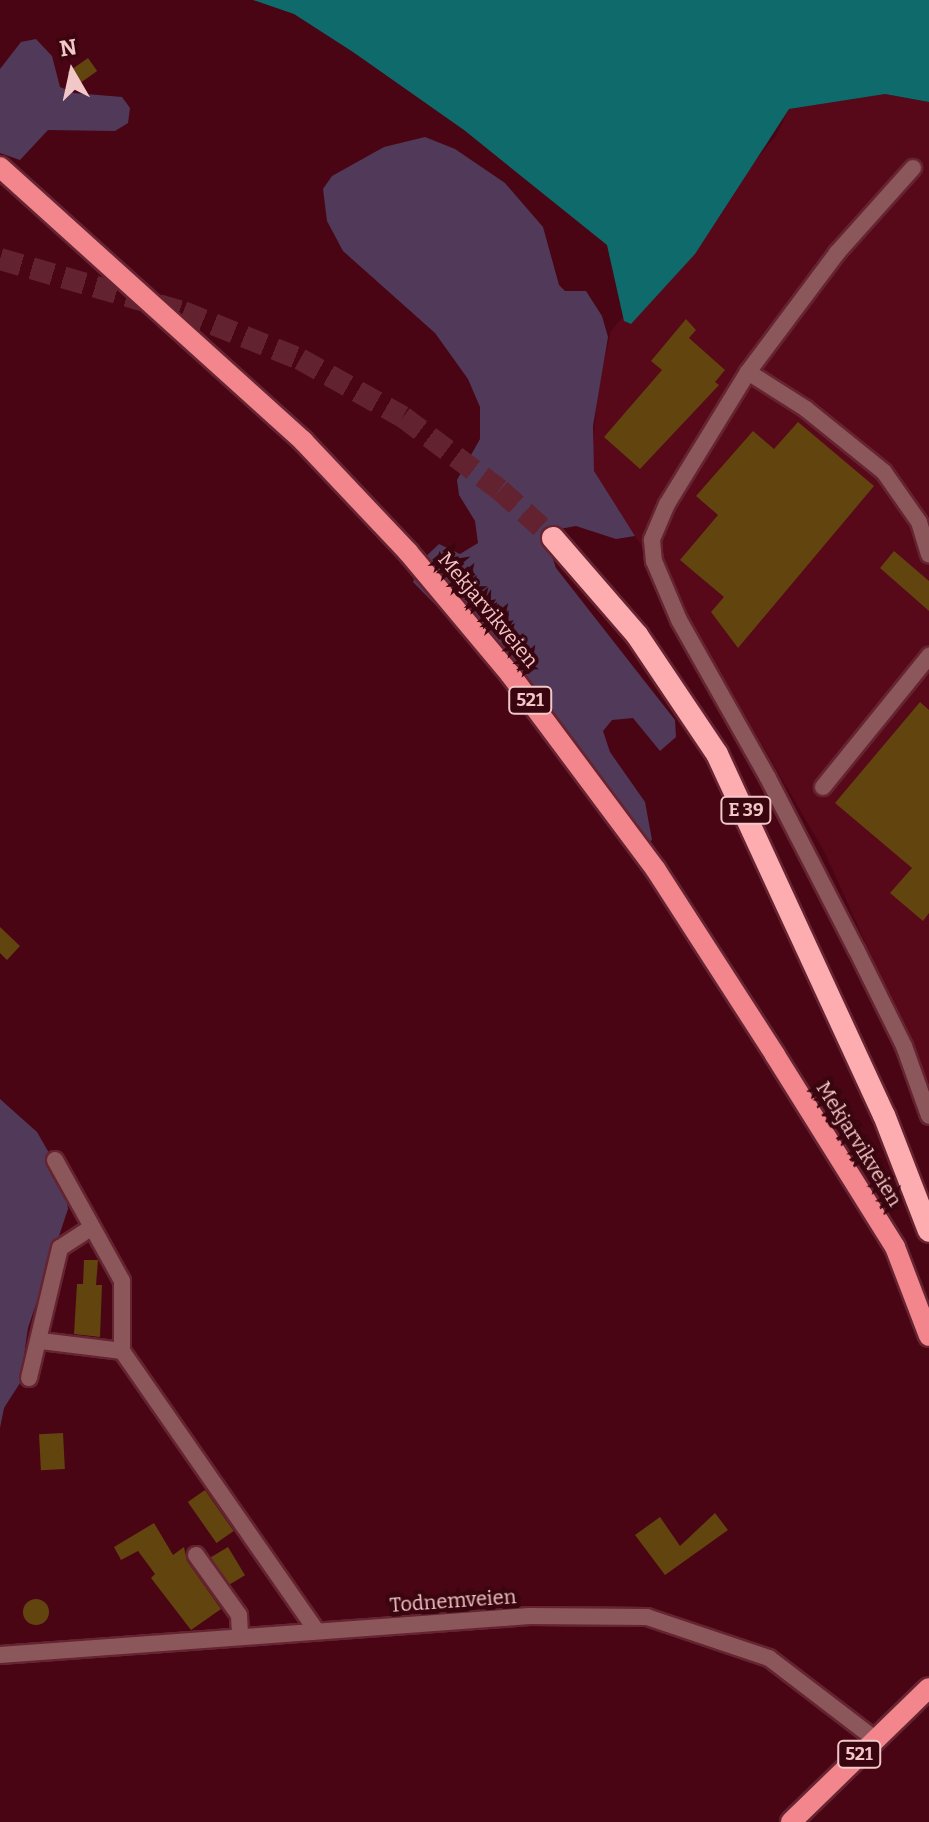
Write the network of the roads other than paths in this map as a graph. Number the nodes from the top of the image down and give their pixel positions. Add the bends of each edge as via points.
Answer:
1 (0, 167) edge
2 (913, 168) dead end
3 (748, 372) junction
4 (553, 538) tunnel mouth
5 (929, 554) edge
6 (929, 656) edge
7 (823, 787) dead end
8 (884, 1115) junction
9 (929, 1116) edge
10 (55, 1160) dead end
11 (929, 1197) edge
12 (92, 1227) junction
13 (929, 1231) edge
14 (929, 1336) edge
15 (41, 1341) junction
16 (122, 1351) junction
17 (29, 1378) dead end
18 (196, 1555) dead end
19 (315, 1629) junction
20 (240, 1635) junction
21 (0, 1655) edge
22 (929, 1688) edge
23 (875, 1739) junction
24 (791, 1822) edge

1 - 14 main road, Mekjarvikveien / 521 via 303,441 408,552 510,674 656,870 775,1055 895,1247
2 - 3 street via 837,253
3 - 5 street via 806,409 884,472 919,522
3 - 9 street via 652,540 654,561 679,620 856,949 904,1046
4 - 8 highway, E 39 via 637,635 717,754
6 - 7 street
8 - 11 highway, E 39
8 - 13 highway, E 39
10 - 12 street
12 - 15 street via 60,1248
12 - 16 street via 122,1281
15 - 16 street
15 - 17 street
16 - 19 street
18 - 20 street via 239,1615
19 - 20 street, Todnemveien
19 - 23 street, Todnemveien via 530,1616 647,1617 769,1658
20 - 21 street, Todnemveien
22 - 23 main road, 521
23 - 24 main road, 521

